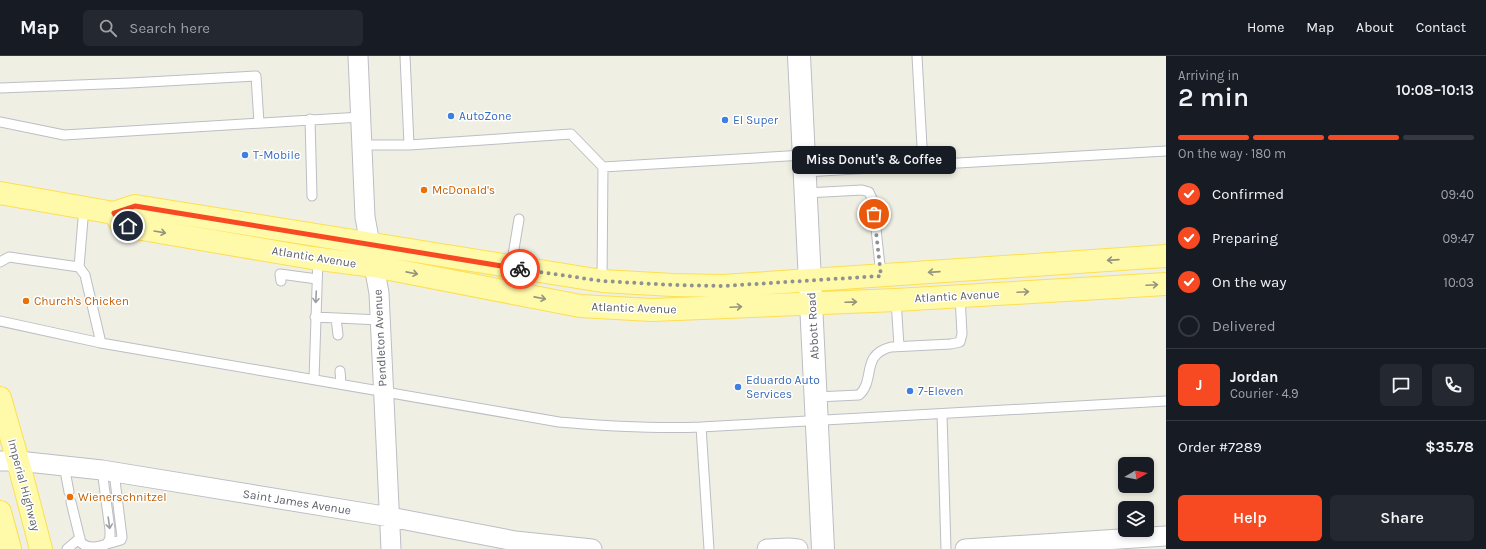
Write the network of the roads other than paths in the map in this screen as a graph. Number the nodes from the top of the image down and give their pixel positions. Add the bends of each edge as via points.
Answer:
1 (358, 56) edge
2 (405, 56) edge
3 (800, 56) edge
4 (917, 56) edge
5 (0, 88) edge
6 (361, 117) junction
7 (310, 119) junction
8 (0, 122) edge
9 (259, 122) junction
10 (362, 145) junction
11 (409, 145) junction
12 (1166, 151) edge
13 (923, 165) junction
14 (603, 167) junction
15 (805, 173) junction
16 (0, 193) edge
17 (312, 196) dead end
18 (84, 207) junction
19 (114, 213) junction
20 (519, 219) dead end
21 (369, 245) junction
22 (1166, 256) edge
23 (0, 262) edge
24 (374, 266) junction
25 (79, 267) junction
26 (511, 267) junction
27 (317, 269) junction
28 (881, 276) junction
29 (281, 280) dead end
30 (811, 280) junction
31 (602, 281) junction
32 (1166, 284) edge
33 (960, 296) junction
34 (896, 300) junction
35 (812, 303) junction
36 (315, 317) junction
37 (336, 318) junction
38 (380, 320) junction
39 (0, 321) edge
40 (338, 335) dead end
41 (101, 343) junction
42 (899, 346) junction
43 (286, 364) dead end
44 (340, 371) dead end
45 (287, 374) junction
46 (314, 379) junction
47 (341, 383) junction
48 (383, 390) junction
49 (816, 397) junction
50 (0, 398) edge
51 (1166, 401) edge
52 (942, 414) junction
53 (817, 420) junction
54 (701, 427) junction
55 (9, 461) edge
56 (64, 465) junction
57 (108, 471) junction
58 (0, 512) edge
59 (390, 517) junction
60 (1166, 536) edge
61 (80, 538) junction
62 (107, 544) junction
63 (10, 549) edge
64 (41, 549) edge
65 (67, 549) edge
66 (391, 549) edge
67 (592, 549) edge
68 (709, 549) edge
69 (766, 549) edge
70 (798, 549) edge
71 (823, 549) edge
72 (946, 549) edge
73 (965, 549) edge

1 - 6 street, Pendleton Avenue
2 - 11 lane
3 - 15 street, Abbott Road
4 - 13 lane
5 - 9 lane via 256,76
6 - 7 lane
6 - 10 street, Pendleton Avenue
7 - 9 lane
7 - 17 lane
8 - 9 lane via 64,134
10 - 11 lane
10 - 21 street, Pendleton Avenue via 365,217
11 - 14 lane via 571,134
12 - 13 lane
13 - 15 lane
14 - 15 lane
14 - 31 lane
15 - 28 lane via 869,192 873,201
15 - 30 street, Abbott Road
16 - 18 main road, Atlantic Avenue
18 - 19 main road, Atlantic Avenue
18 - 25 lane
19 - 21 main road, Atlantic Avenue via 135,206
19 -> 27 main road, Atlantic Avenue via 120,223 136,228
20 - 26 lane
21 - 24 street, Pendleton Avenue
21 - 26 main road, Atlantic Avenue
22 -> 28 main road, Atlantic Avenue
23 - 25 lane via 9,257
24 - 27 main road, Atlantic Avenue
24 -> 35 main road, Atlantic Avenue via 580,306 652,310
24 - 38 street, Pendleton Avenue
25 - 41 lane via 84,275
26 - 31 main road, Atlantic Avenue
27 - 29 lane via 280,274
27 -> 36 lane
28 - 30 main road, Atlantic Avenue
30 - 31 main road, Atlantic Avenue via 723,286
30 - 35 street, Abbott Road
33 -> 32 main road, Atlantic Avenue
33 - 34 main road, Atlantic Avenue
33 - 42 lane via 960,342
35 -> 34 main road, Atlantic Avenue
34 - 42 lane
35 - 49 street, Abbott Road
36 - 37 lane
36 - 46 lane
37 - 38 lane
37 - 40 lane
38 - 48 street, Pendleton Avenue
39 - 41 lane
41 - 45 lane
42 - 49 lane via 882,349 876,354 864,391 859,395
43 - 45 lane
44 - 47 lane
45 - 46 lane
46 - 47 lane
47 - 48 lane
48 - 54 lane via 559,422 611,426
48 - 59 street, Pendleton Avenue
49 - 53 street, Abbott Road
50 - 55 main road, Imperial Highway
51 - 52 lane
52 - 53 lane
52 - 72 lane
53 - 54 lane
53 - 71 street, Abbott Road
54 - 68 lane
55 - 56 street, Saint James Avenue
55 - 64 main road, Imperial Highway
56 - 57 street, Saint James Avenue
56 - 61 lane
57 - 59 street, Saint James Avenue
57 -> 62 lane via 110,538
57 - 62 lane via 117,498 122,537 121,540
58 - 63 main road
59 - 66 street, Pendleton Avenue
59 - 67 street, Saint James Avenue via 515,541
60 - 73 street
61 - 62 lane via 85,546 98,547
61 - 65 lane
69 - 70 street

